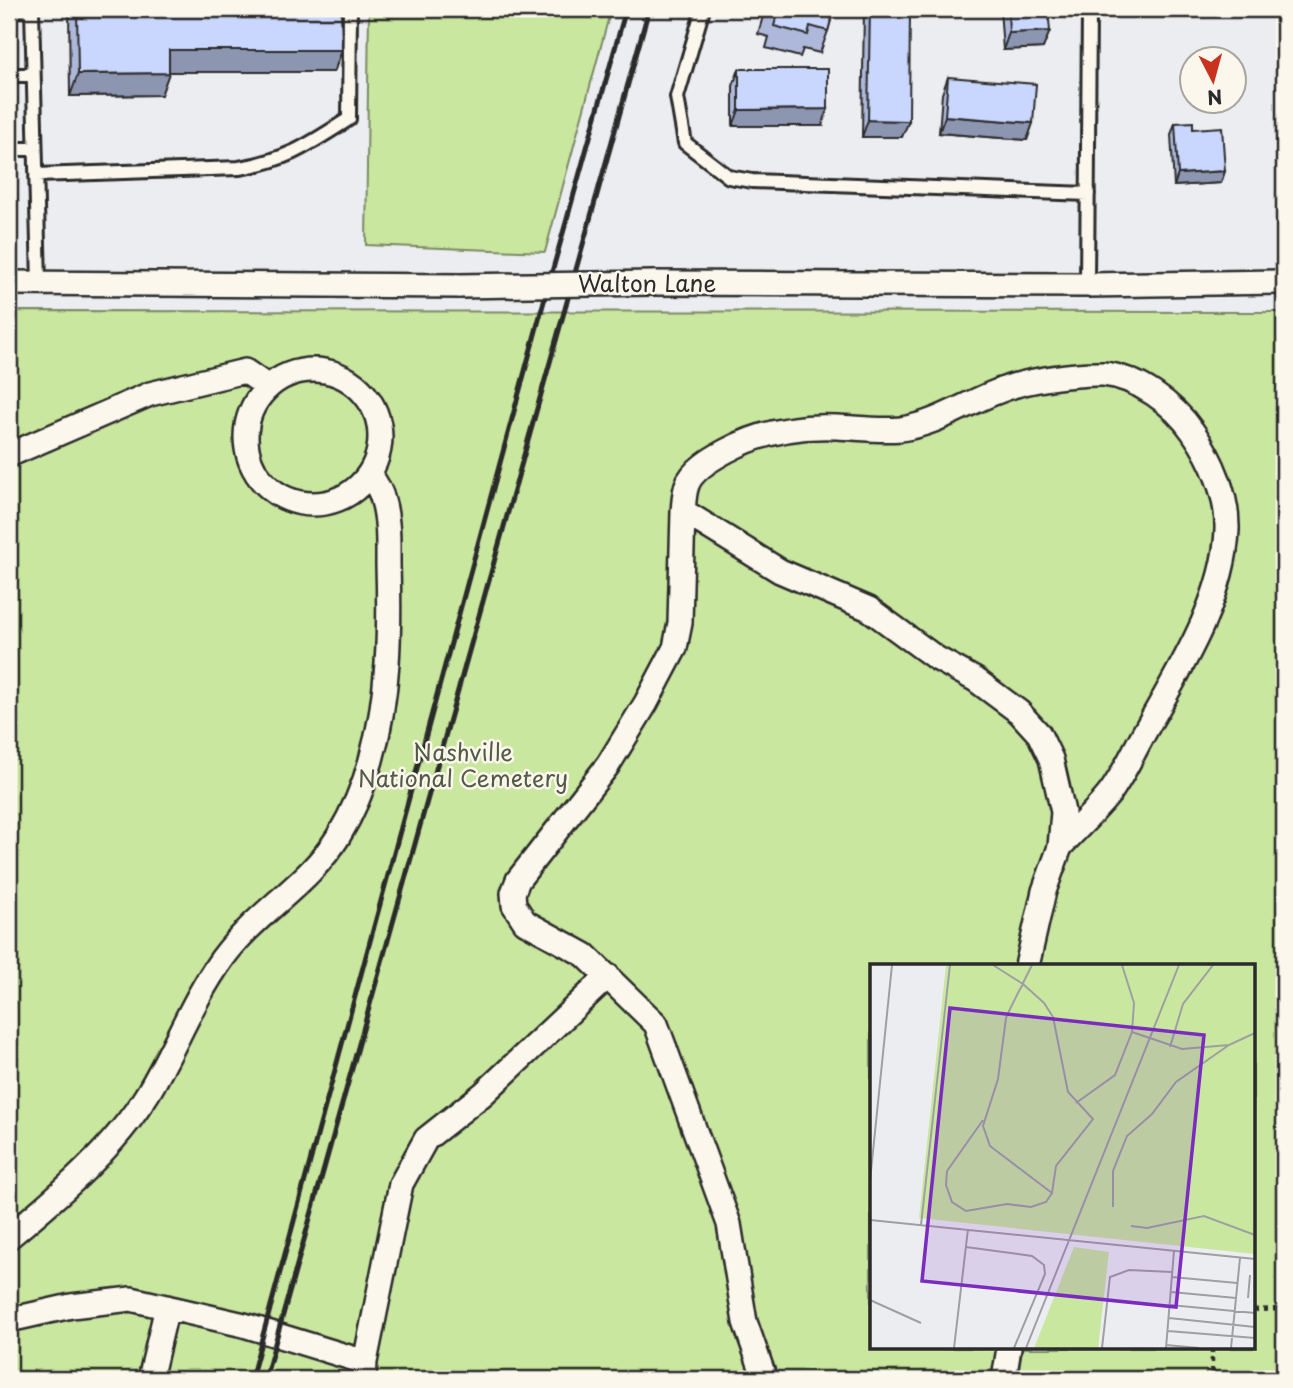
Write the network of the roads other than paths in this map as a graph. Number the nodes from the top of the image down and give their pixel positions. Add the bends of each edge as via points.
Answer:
1 (32, 9) edge
2 (350, 9) edge
3 (703, 9) edge
4 (1089, 9) edge
5 (9, 10) edge
6 (9, 75) edge
7 (33, 75) junction
8 (9, 149) edge
9 (35, 149) junction
10 (37, 175) junction
11 (1088, 194) junction
12 (1284, 282) edge
13 (39, 283) junction
14 (9, 284) edge
15 (1087, 285) junction
16 (268, 387) junction
17 (9, 455) edge
18 (370, 474) junction
19 (682, 511) junction
20 (1060, 847) junction
21 (1027, 964) edge
22 (608, 976) junction
23 (9, 1237) edge
24 (167, 1307) junction
25 (9, 1320) edge
26 (1009, 1350) edge
27 (365, 1371) edge
28 (149, 1379) edge
29 (765, 1379) edge
30 (1004, 1379) edge

1 - 5 lane
1 - 7 lane
2 - 10 lane via 349,119 299,150 270,162 239,167
3 - 11 lane via 677,97 685,143 729,177
4 - 11 lane
6 - 7 lane
7 - 9 lane
8 - 9 lane
9 - 10 lane
10 - 13 lane
11 - 15 lane
12 - 15 street, Walton Lane
13 - 14 street, Walton Lane
13 - 15 street, Walton Lane, bridge
16 - 17 street via 245,371 184,384 150,394
16 - 18 street via 281,377 313,369 336,374 357,386 372,405 380,427 379,451
16 - 18 street via 252,408 246,434 256,473 275,492 299,503 326,503 351,493
18 - 23 street via 382,494 387,519 388,654 371,760 356,803 317,864 222,958 147,1095 119,1133
19 - 20 street via 780,571 869,609 1019,712 1039,734 1051,759 1063,812
19 - 20 street via 687,483 708,461 746,440 782,429 902,429 1005,388 1104,374 1160,396 1181,414 1213,465 1222,496 1227,528 1223,566 1205,617 1111,792
19 - 22 street via 680,623 675,648 608,765 513,892 514,905 525,922 585,954
20 - 21 street via 1044,891
22 - 27 street via 483,1094 426,1139 401,1184
22 - 29 street via 656,1024 729,1224 744,1322
24 - 25 street via 131,1299
24 - 27 street via 244,1325
24 - 28 street
26 - 30 street

